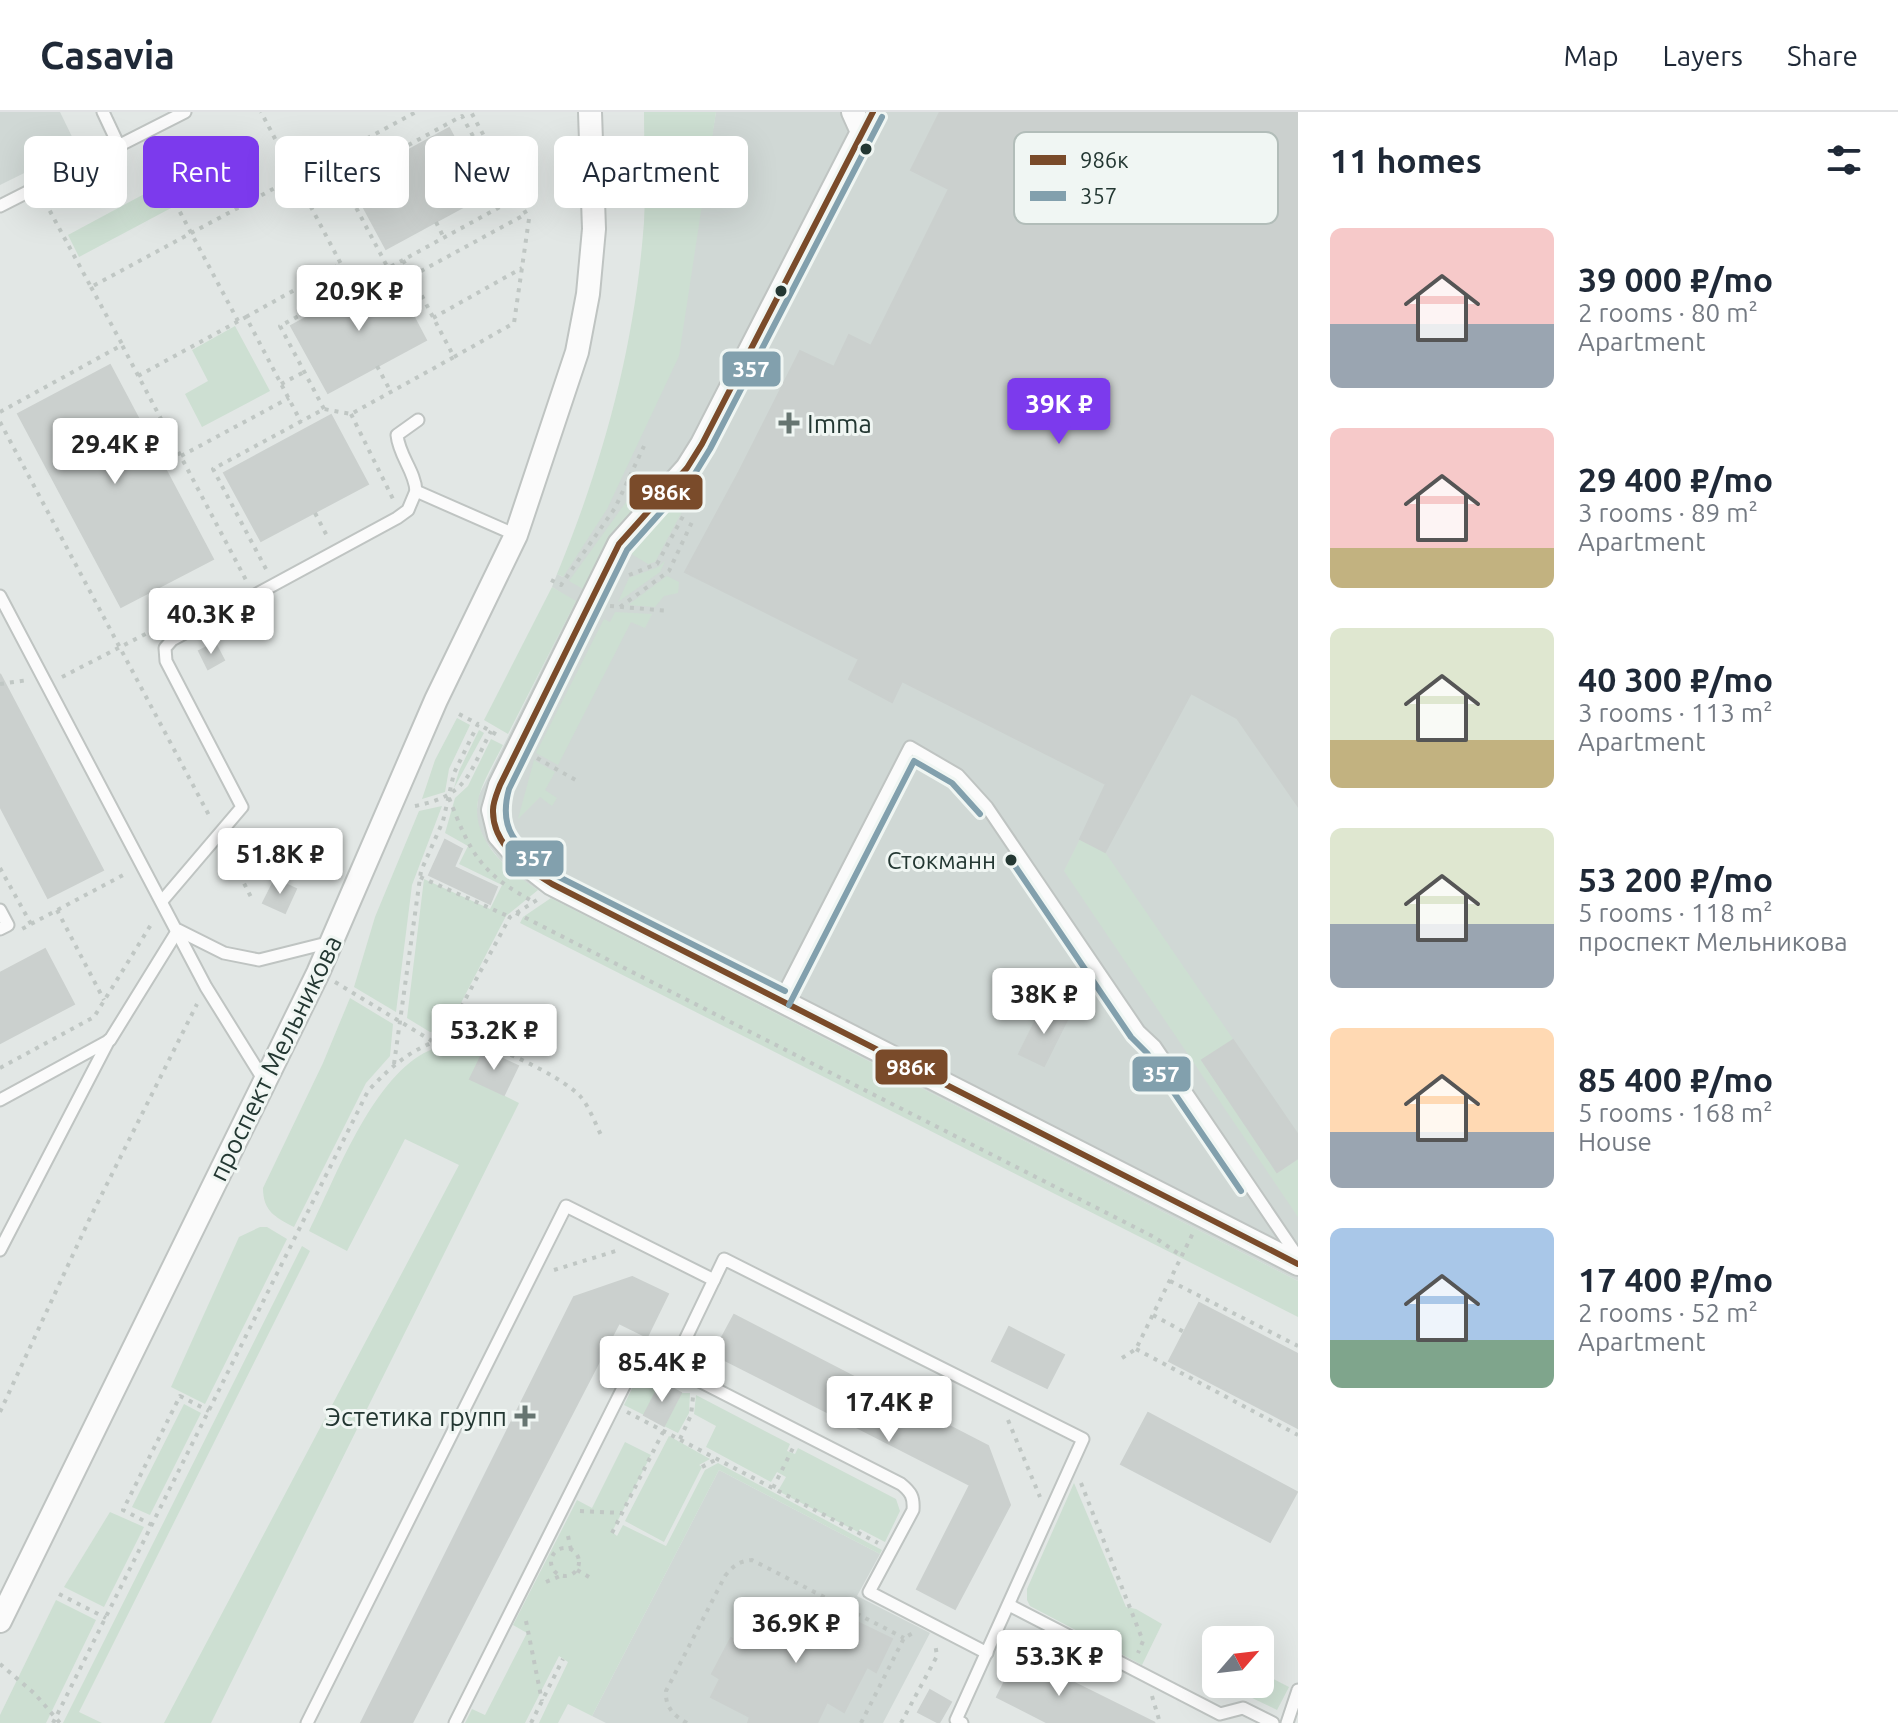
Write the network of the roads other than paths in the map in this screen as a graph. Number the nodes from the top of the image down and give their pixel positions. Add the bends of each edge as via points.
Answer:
1 (103, 112) edge
2 (185, 112) edge
3 (590, 112) edge
4 (863, 119) edge
5 (114, 136) edge
6 (127, 142) edge
7 (24, 194) edge
8 (0, 206) edge
9 (418, 420) dead end
10 (416, 491) junction
11 (516, 535) junction
12 (0, 596) edge
13 (162, 901) junction
14 (0, 910) edge
15 (0, 929) edge
16 (178, 930) junction
17 (332, 941) junction
18 (780, 1000) junction
19 (110, 1040) junction
20 (266, 1082) junction
21 (0, 1100) edge
22 (0, 1250) edge
23 (1298, 1257) edge
24 (1298, 1264) edge
25 (714, 1280) junction
26 (672, 1367) junction
27 (1009, 1605) junction
28 (1, 1617) edge
29 (987, 1653) junction
30 (1298, 1690) edge
31 (1218, 1719) edge
32 (307, 1723) edge
33 (455, 1723) edge
34 (962, 1723) edge
35 (1273, 1723) edge
36 (1287, 1723) edge

1 - 5 lane
2 - 6 lane
3 - 11 street, проспект Мельникова via 594,229 588,294 577,352
4 - 18 street via 702,444 619,544 518,747 493,810 504,842 543,878
7 - 8 lane
9 - 10 lane via 397,435
10 - 11 lane
10 - 13 lane via 408,510 397,518 165,648 166,661 242,807
11 - 17 street, проспект Мельникова via 436,700
12 - 13 lane
13 - 16 lane
14 - 15 lane via 8,925
16 - 17 lane via 224,953 259,960
16 - 19 lane
16 - 20 lane via 206,987
17 - 20 street, проспект Мельникова
18 - 23 lane via 910,747 958,775 980,798
18 - 24 street
19 - 21 lane
19 - 22 lane
20 - 28 street, проспект Мельникова
25 - 26 lane
25 - 27 lane via 724,1259 1083,1439
25 - 32 lane via 566,1206
26 - 29 lane via 909,1491 913,1510 869,1592
26 - 33 lane via 634,1366
27 - 29 lane
27 - 31 lane
29 - 34 lane via 956,1720
30 - 36 lane
31 - 35 lane via 1243,1708

